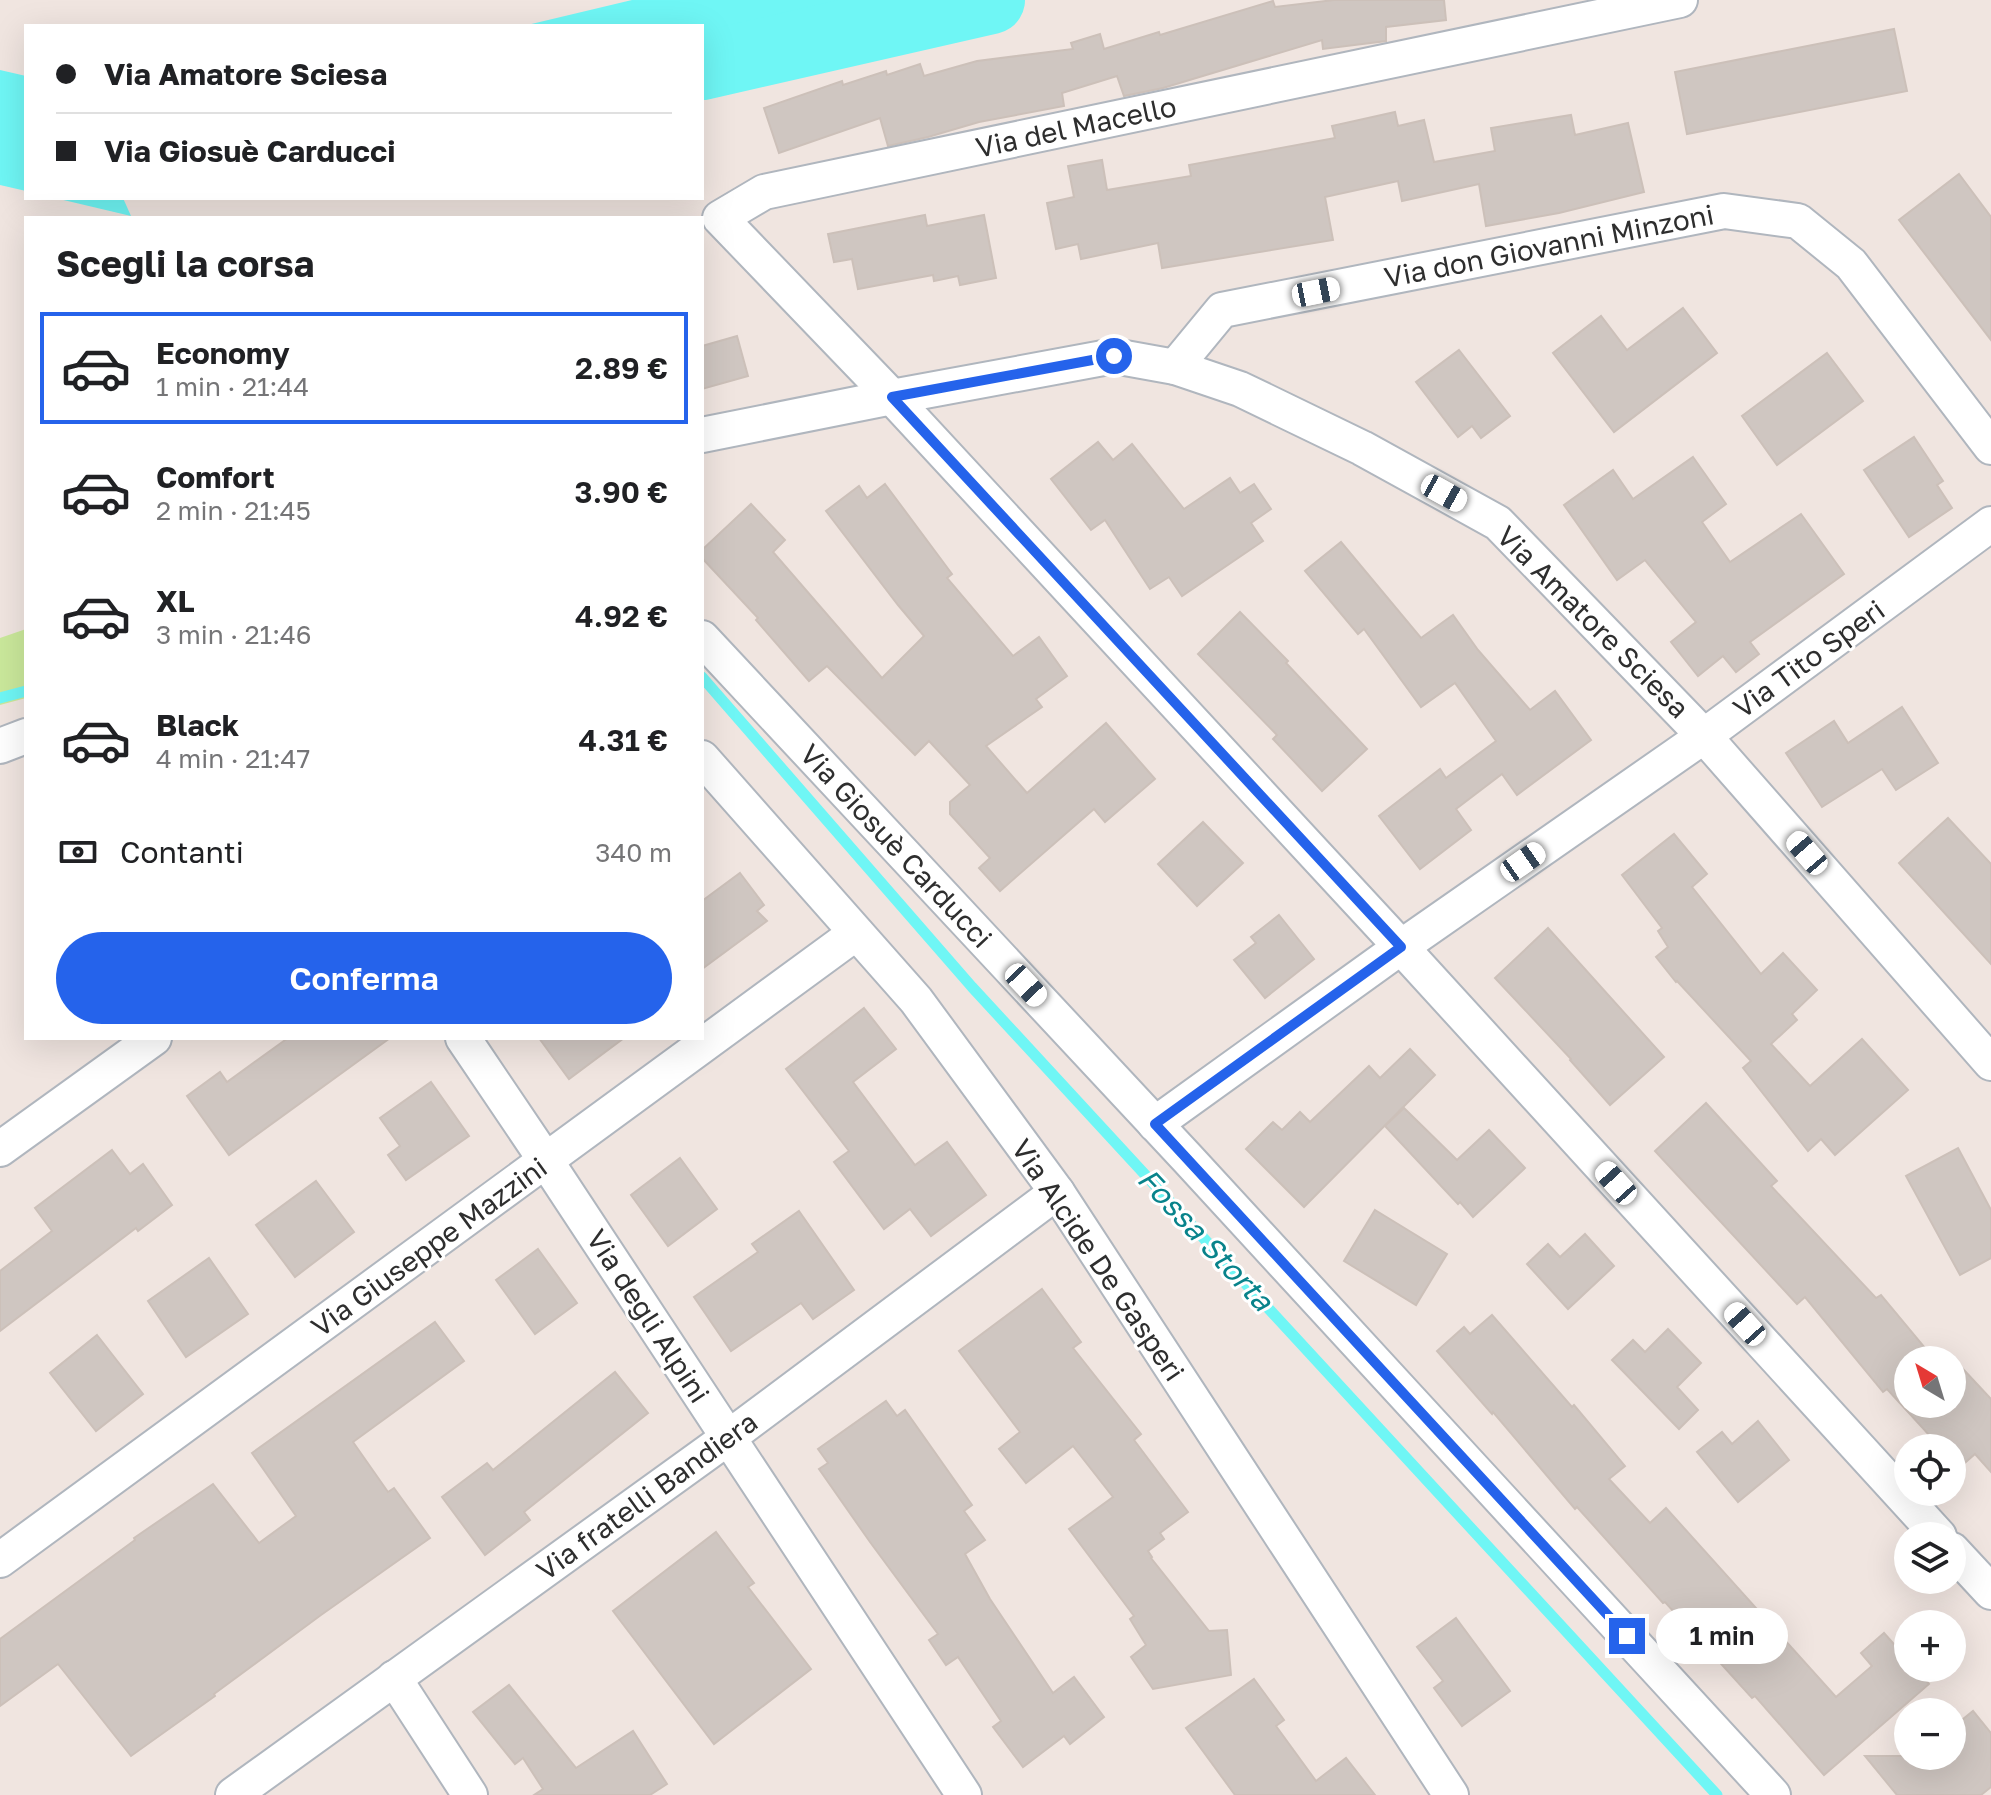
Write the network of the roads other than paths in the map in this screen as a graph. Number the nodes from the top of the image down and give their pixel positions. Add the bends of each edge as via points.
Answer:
1 (1680, 0) edge
2 (1175, 367) junction
3 (892, 397) junction
4 (704, 435) edge
5 (1991, 447) edge
6 (1991, 524) edge
7 (704, 640) edge
8 (1704, 736) junction
9 (24, 737) edge
10 (0, 746) edge
11 (704, 760) edge
12 (856, 933) junction
13 (1401, 947) junction
14 (151, 1040) edge
15 (464, 1040) edge
16 (1991, 1063) edge
17 (1155, 1124) junction
18 (0, 1149) edge
19 (546, 1161) junction
20 (1057, 1192) junction
21 (729, 1437) junction
22 (1926, 1522) edge
23 (0, 1560) edge
24 (1966, 1565) edge
25 (1991, 1592) edge
26 (394, 1678) junction
27 (233, 1795) edge
28 (470, 1795) edge
29 (964, 1795) edge
30 (1451, 1795) edge
31 (1773, 1795) edge

1 - 3 street, Via del Macello via 764,192 720,218
2 - 3 street, Via Amatore Sciesa via 1114,356
2 - 5 street, Via don Giovanni Minzoni via 1222,310 1724,211 1798,221 1851,264
2 - 8 street, Via Amatore Sciesa via 1240,389 1498,523
3 - 4 street, Via Amatore Sciesa
3 - 13 street
6 - 8 street, Via Tito Speri
7 - 17 street, Via Giosuè Carducci
8 - 13 street, Via Tito Speri
8 - 16 street, Via Amatore Sciesa
9 - 10 street
11 - 12 street, Via Alcide De Gasperi
12 - 19 street, Via Giuseppe Mazzini
12 - 20 street, Via Alcide De Gasperi via 916,1000
13 - 17 street, Via Tito Speri
13 - 22 street
14 - 18 street
15 - 19 street, Via degli Alpini
17 - 31 street, Via Giosuè Carducci
19 - 21 street, Via degli Alpini
19 - 23 street, Via Giuseppe Mazzini
20 - 21 street, Via fratelli Bandiera
20 - 30 street, Via Alcide De Gasperi
21 - 26 street, Via fratelli Bandiera
21 - 29 street, Via degli Alpini
24 - 25 street
26 - 27 street, Via fratelli Bandiera
26 - 28 street

